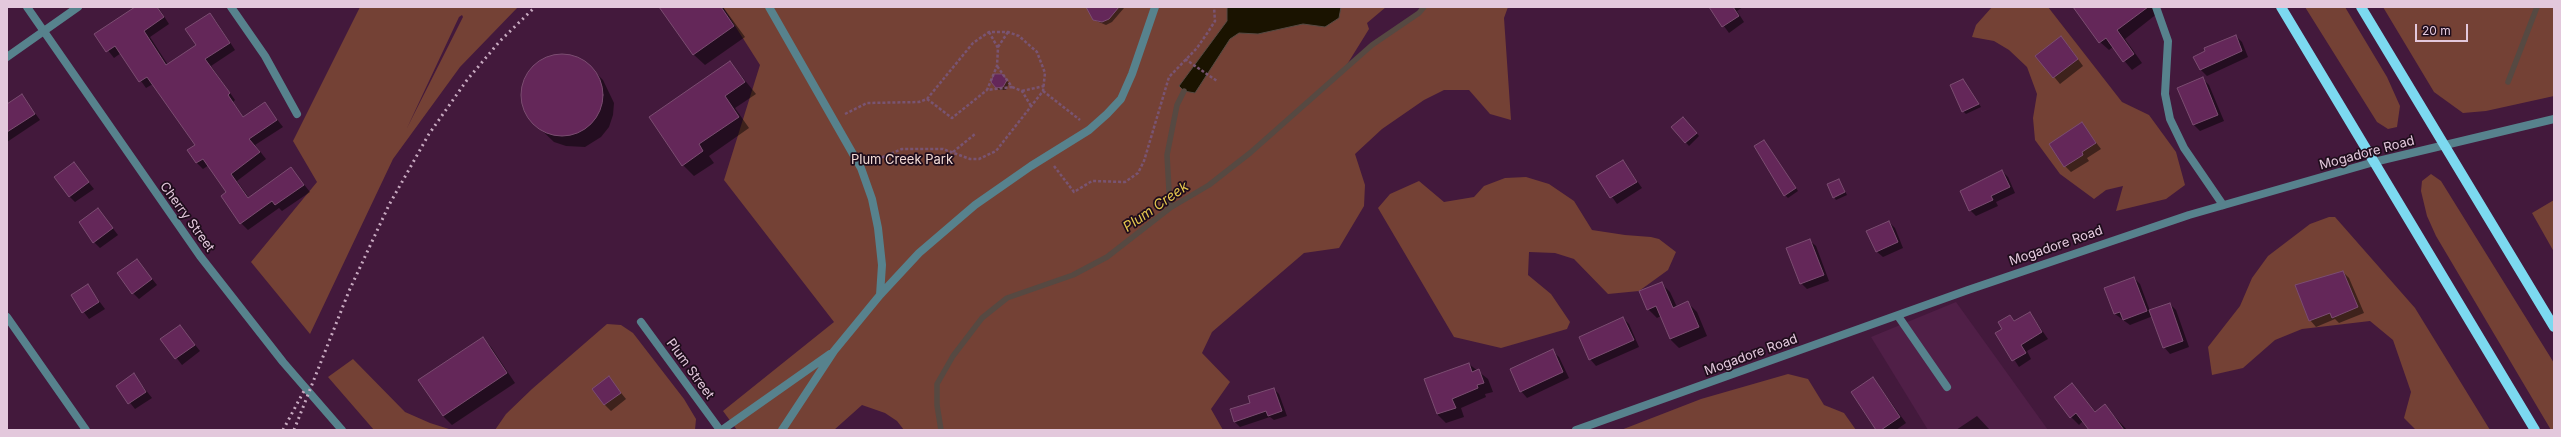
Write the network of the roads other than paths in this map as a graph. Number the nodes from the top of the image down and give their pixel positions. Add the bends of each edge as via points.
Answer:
1 (27, 7) edge
2 (78, 7) edge
3 (231, 7) edge
4 (769, 7) edge
5 (1155, 7) edge
6 (2156, 7) edge
7 (2281, 7) edge
8 (2361, 7) edge
9 (45, 32) junction
10 (7, 57) edge
11 (297, 114) dead end
12 (2554, 119) edge
13 (2443, 145) junction
14 (2374, 162) junction
15 (2223, 205) junction
16 (880, 294) junction
17 (1898, 316) junction
18 (7, 317) edge
19 (641, 322) dead end
20 (2554, 327) edge
21 (834, 351) junction
22 (1947, 387) dead end
23 (86, 430) edge
24 (342, 430) edge
25 (721, 430) edge
26 (782, 430) edge
27 (1576, 430) edge
28 (2534, 430) edge

1 - 9 street, Cherry Street
2 - 9 street
3 - 11 street via 265,56
4 - 16 street via 861,168 872,199 878,228 882,265
5 - 16 street via 1121,99 1089,130 975,205 919,254
6 - 15 street via 2168,41 2165,94 2170,119 2184,148
7 - 14 main road
8 - 13 main road
9 - 10 street
9 - 24 street, Cherry Street via 200,256 283,362
12 - 13 street, Mogadore Road
13 - 14 street, Mogadore Road
13 - 20 main road
14 - 15 street, Mogadore Road
14 - 28 main road
15 - 17 street, Mogadore Road via 2080,250
16 - 21 street
17 - 22 street
17 - 27 street, Mogadore Road
18 - 23 street
19 - 25 street, Plum Street
21 - 25 street
21 - 26 street

